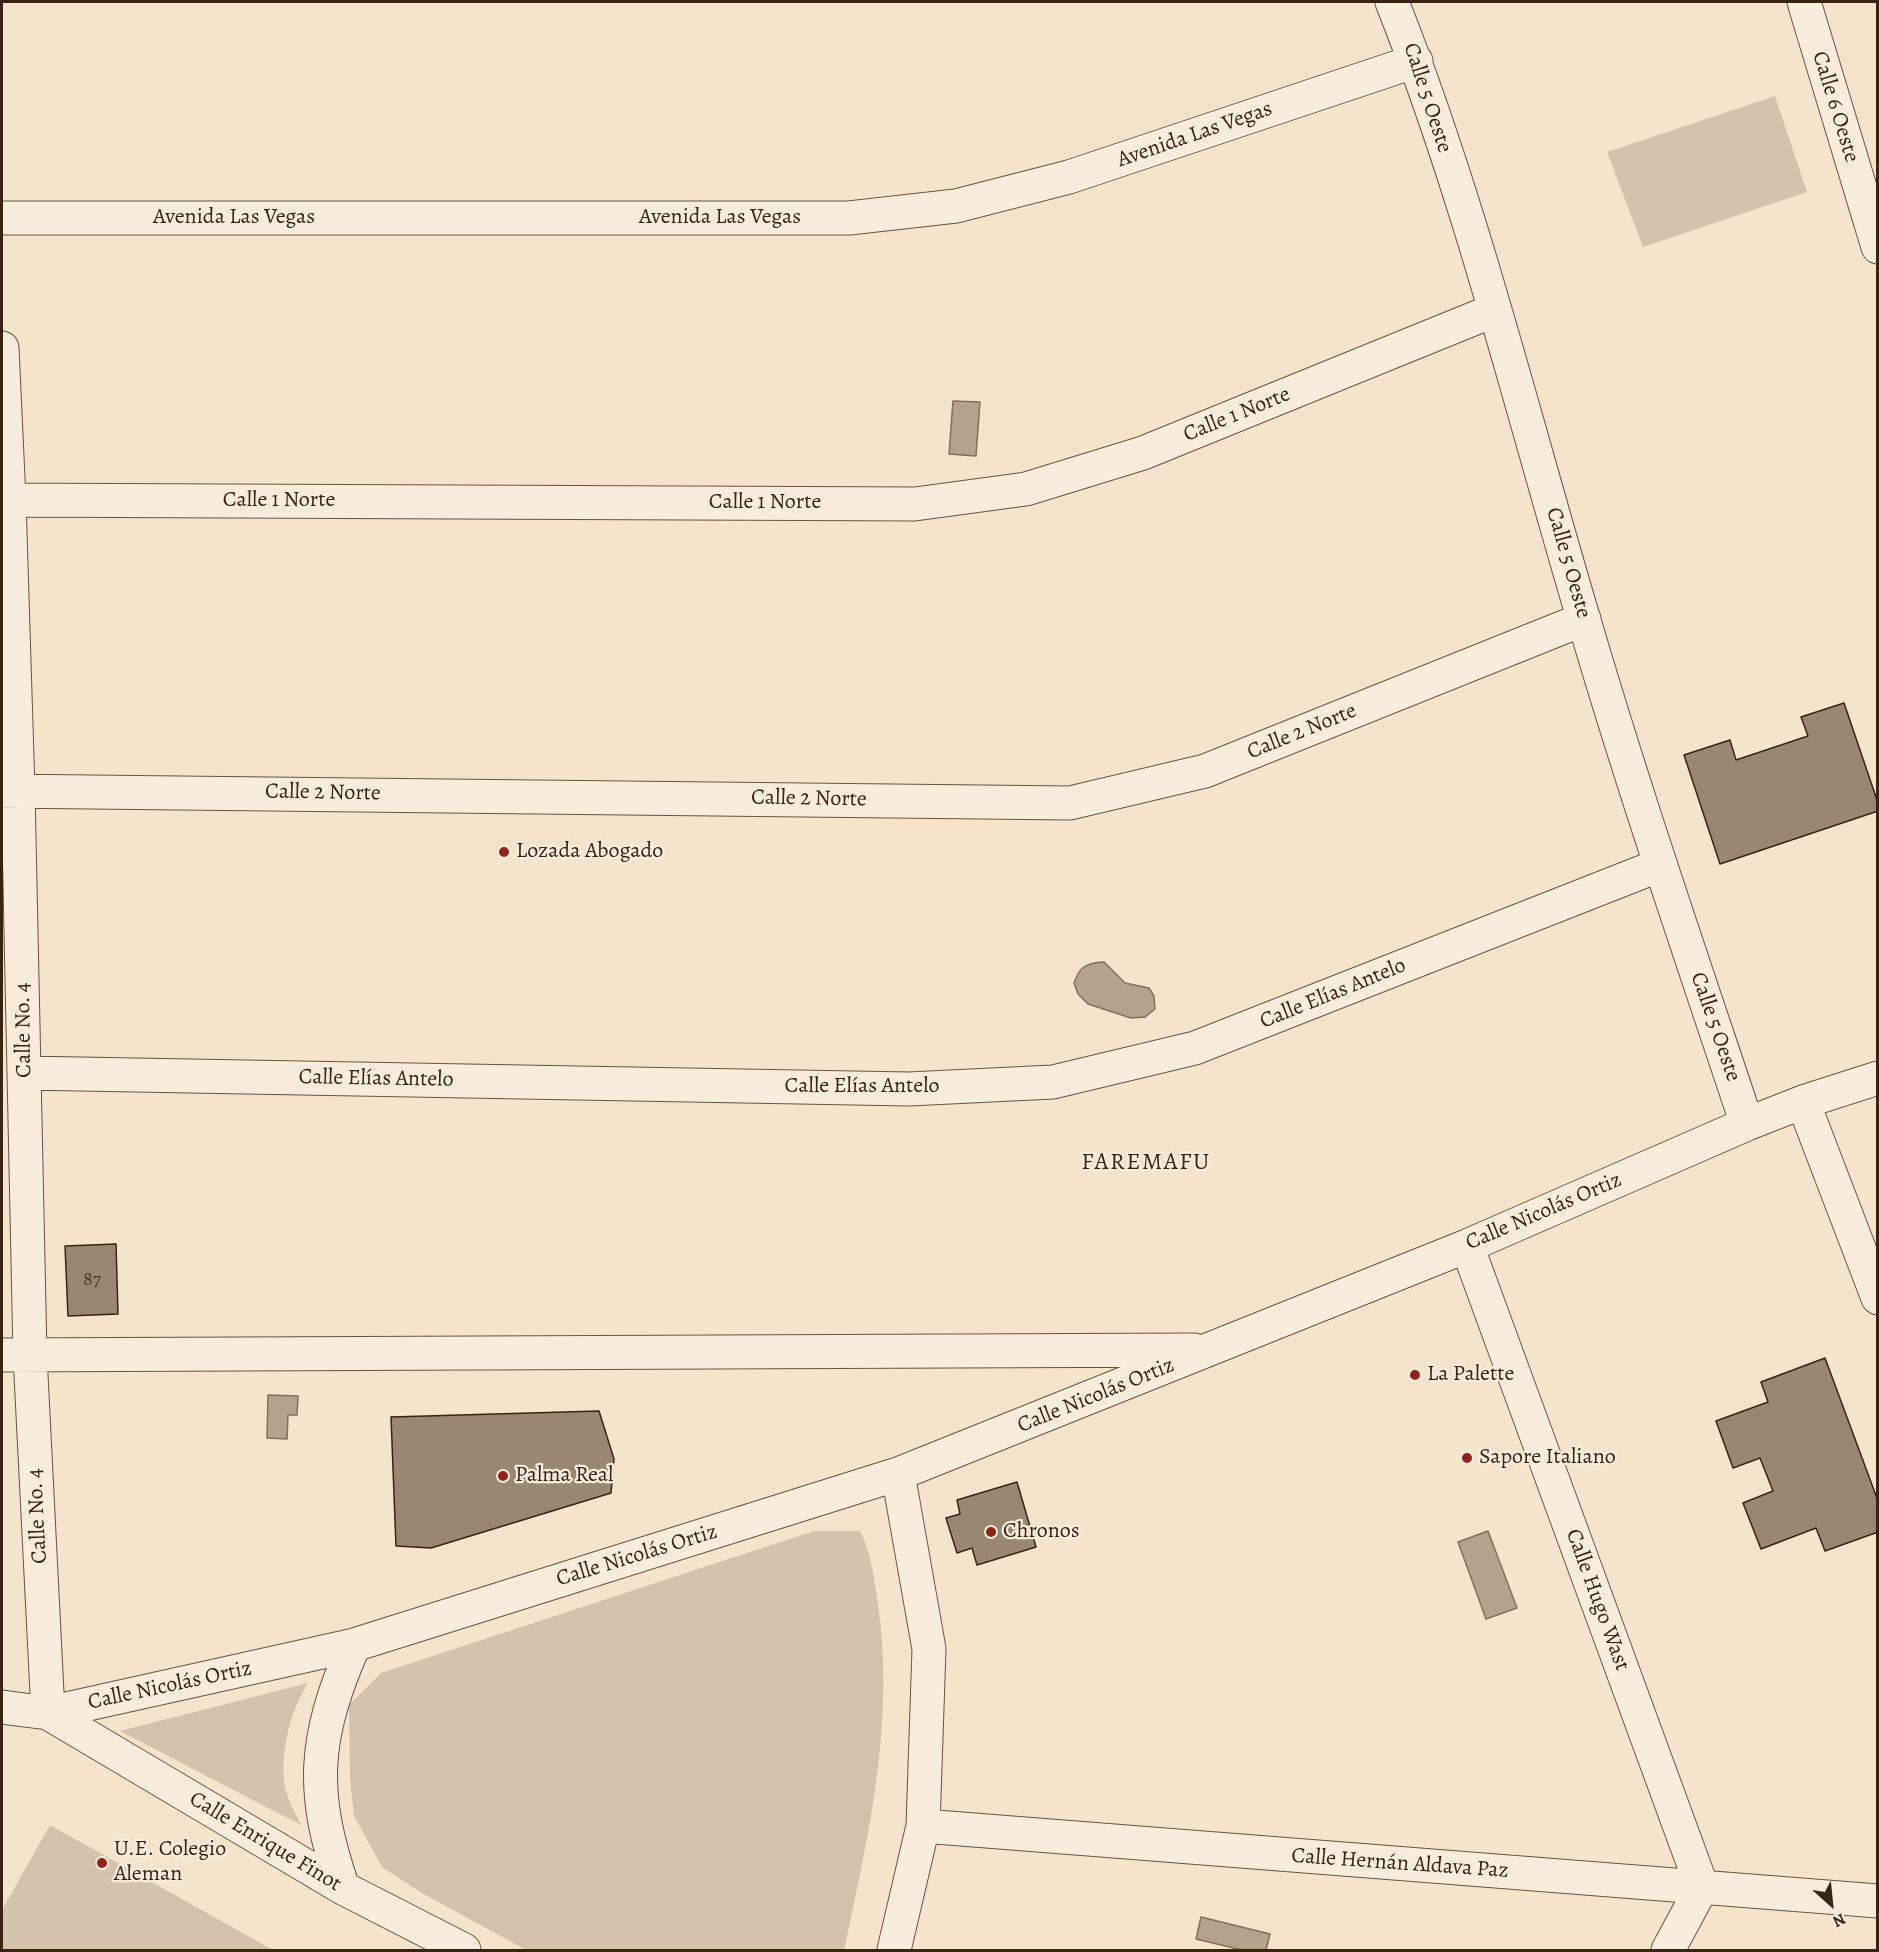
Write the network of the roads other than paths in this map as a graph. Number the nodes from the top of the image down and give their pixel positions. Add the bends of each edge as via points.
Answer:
1 (1392, 2) edge
2 (1804, 2) edge
3 (1416, 61) junction
4 (1868, 179) edge
5 (2, 218) edge
6 (1878, 247) edge
7 (1495, 310) junction
8 (2, 348) edge
9 (5, 500) edge
10 (1584, 619) junction
11 (10, 790) edge
12 (1660, 865) junction
13 (25, 1073) junction
14 (1878, 1078) edge
15 (1803, 1102) junction
16 (1747, 1124) junction
17 (1467, 1246) junction
18 (1878, 1298) edge
19 (1212, 1350) junction
20 (16, 1355) edge
21 (898, 1474) junction
22 (354, 1645) junction
23 (2, 1707) edge
24 (48, 1713) junction
25 (923, 1826) junction
26 (1702, 1887) junction
27 (343, 1888) junction
28 (1878, 1901) edge
29 (464, 1950) edge
30 (894, 1950) edge
31 (1668, 1950) edge

1 - 3 street, Calle 5 Oeste
2 - 4 street, Calle 6 Oeste
3 - 5 street, Avenida Las Vegas via 1069,177 956,206 849,218
3 - 7 street, Calle 5 Oeste
4 - 6 street, Calle 6 Oeste
7 - 9 street, Calle 1 Norte via 1143,453 1026,489 915,504
7 - 10 street, Calle 5 Oeste
8 - 9 street, Calle No. 4
9 - 11 street, Calle No. 4
10 - 11 street, Calle 2 Norte via 1205,771 1070,802
10 - 12 street, Calle 5 Oeste
11 - 13 street, Calle No. 4
12 - 13 street, Calle Elías Antelo via 1195,1048 1053,1082 909,1089
12 - 16 street, Calle 5 Oeste
13 - 20 street, Calle No. 4
14 - 15 street, Calle Nicolás Ortiz
15 - 16 street, Calle Nicolás Ortiz
15 - 18 street
16 - 17 street, Calle Nicolás Ortiz
17 - 19 street, Calle Nicolás Ortiz
17 - 26 street, Calle Hugo Wast
19 - 20 street, Calle Nicolás Ortiz
19 - 21 street, Calle Nicolás Ortiz
20 - 24 street, Calle No. 4
21 - 22 street, Calle Nicolás Ortiz
21 - 25 street via 929,1649
22 - 24 street, Calle Nicolás Ortiz
22 - 27 street via 333,1692 322,1741 320,1791 327,1841
23 - 24 street, Calle Enrique Finot
24 - 27 street, Calle Enrique Finot
25 - 26 street, Calle Hernán Aldava Paz
25 - 30 street
26 - 28 street, Calle Hernán Aldava Paz
26 - 31 street
27 - 29 street, Calle Enrique Finot

